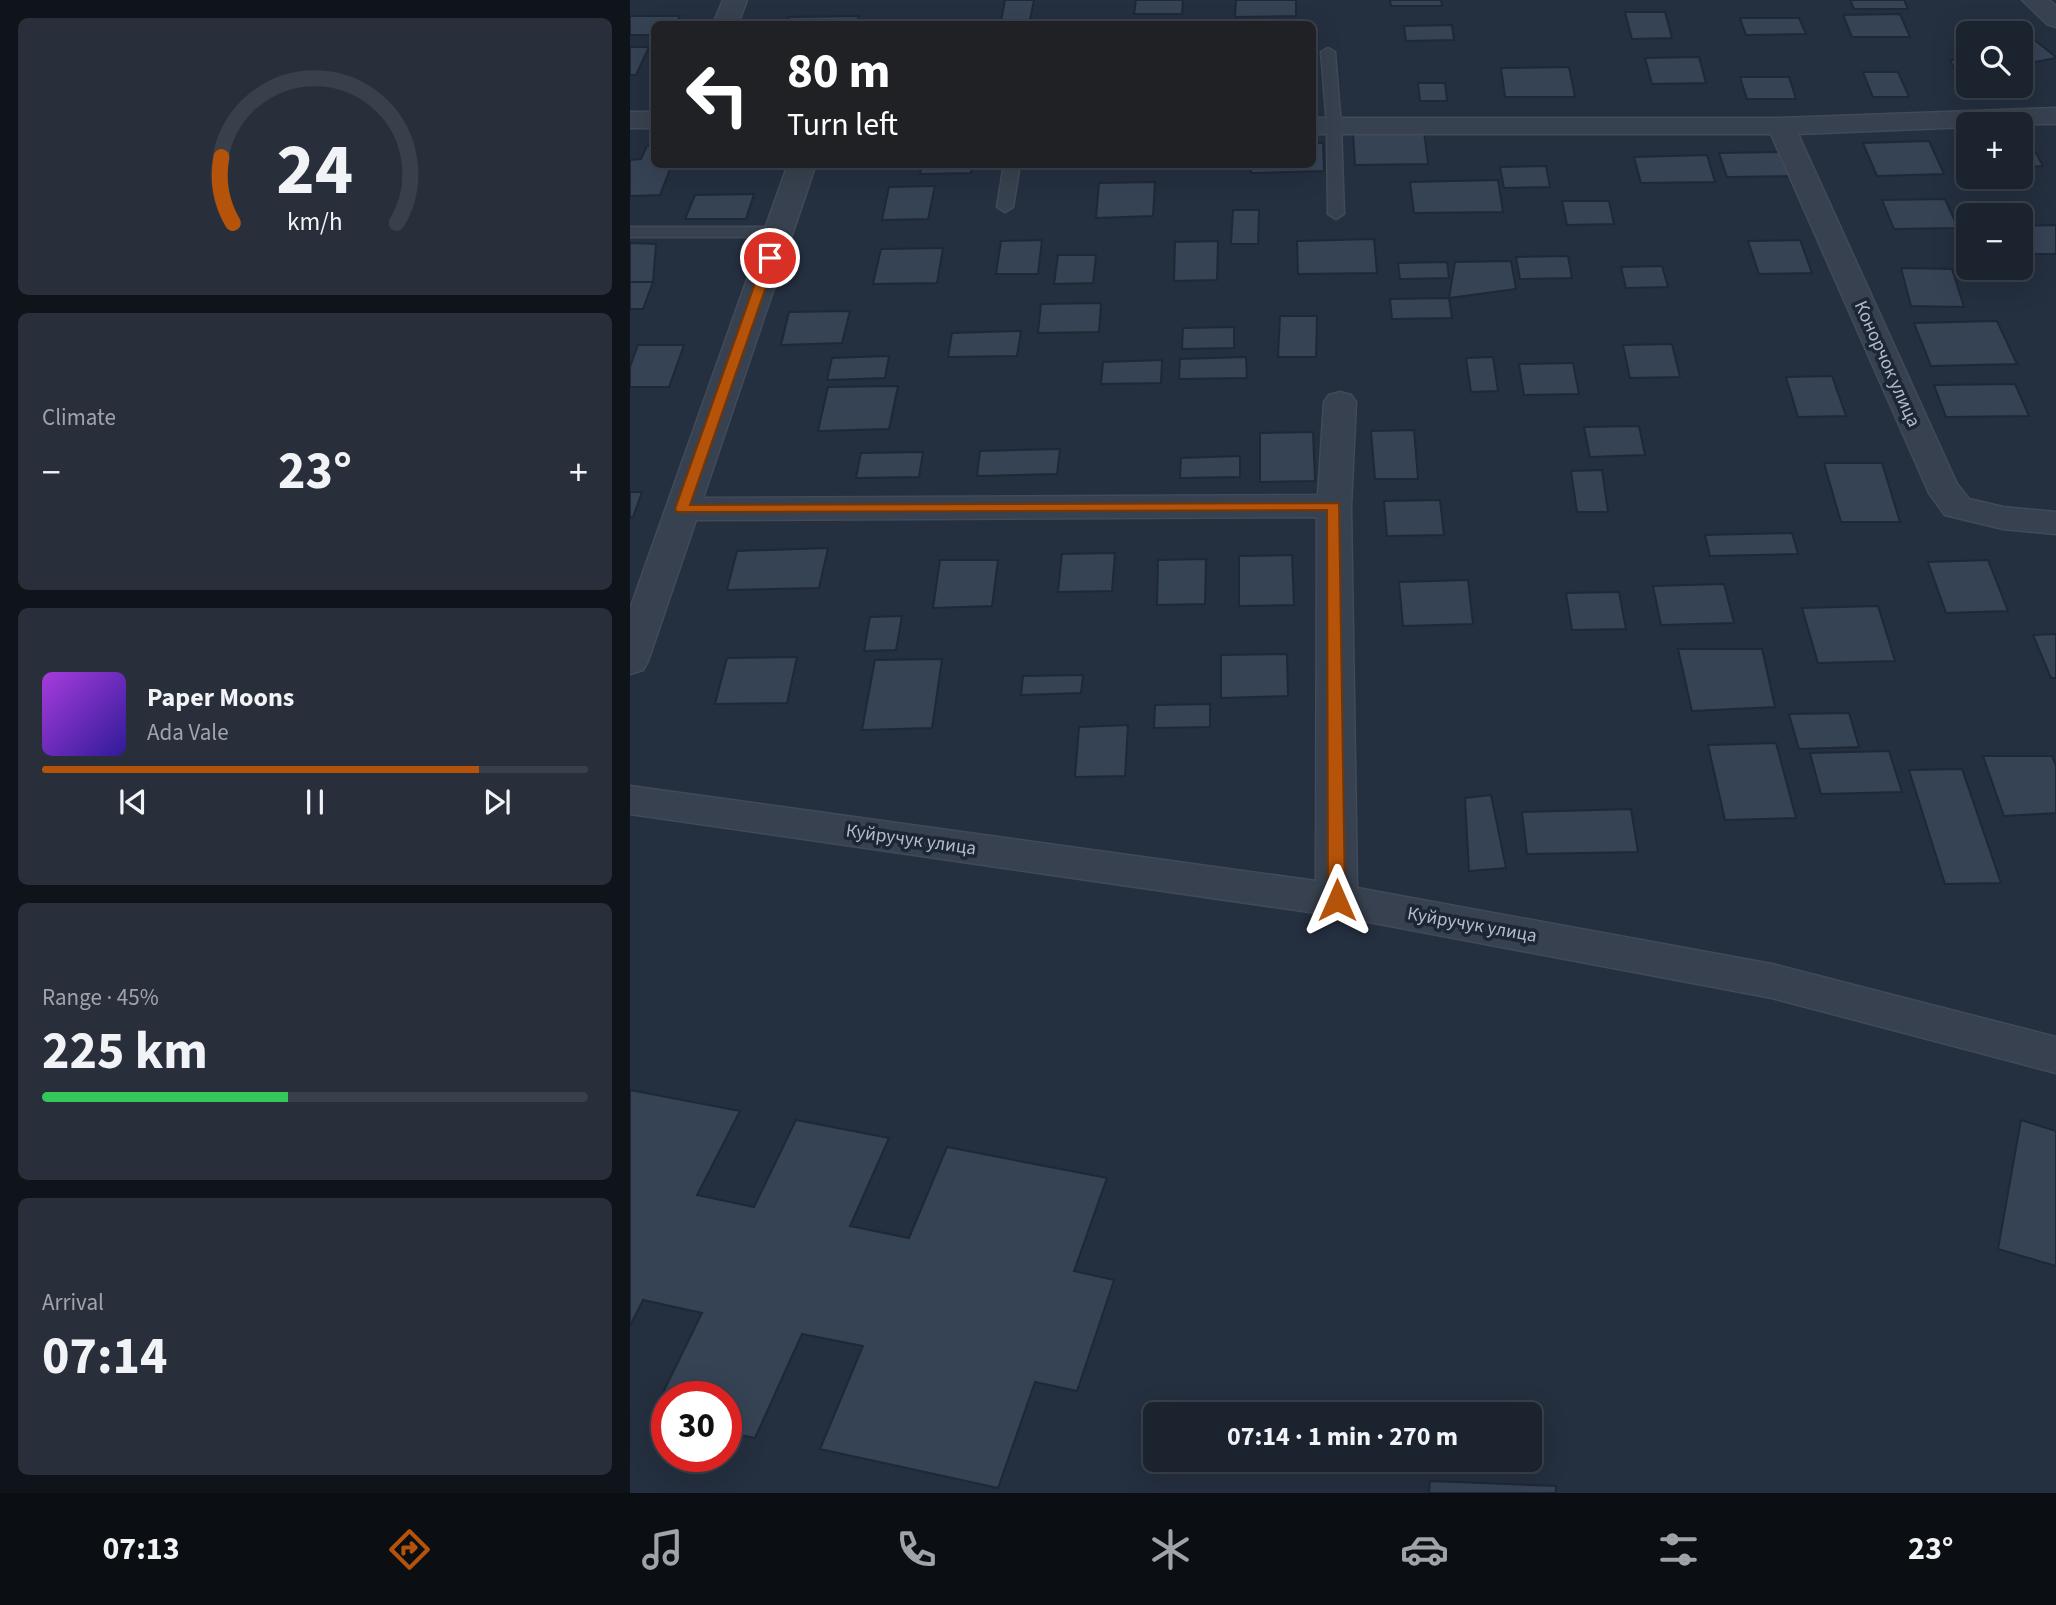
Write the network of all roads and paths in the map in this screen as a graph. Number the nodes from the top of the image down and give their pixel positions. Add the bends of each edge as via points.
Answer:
1 (735, 0) edge
2 (2034, 0) edge
3 (2056, 19) edge
4 (727, 21) edge
5 (1328, 52) dead end
6 (2056, 116) edge
7 (630, 120) edge
8 (651, 120) edge
9 (1323, 126) edge
10 (1781, 126) junction
11 (801, 168) edge
12 (1011, 168) edge
13 (1005, 207) dead end
14 (1336, 214) dead end
15 (630, 232) edge
16 (779, 232) junction
17 (1340, 402) dead end
18 (1334, 506) junction
19 (682, 509) junction
20 (2056, 523) edge
21 (630, 661) edge
22 (630, 800) edge
23 (1337, 900) junction
24 (2056, 1055) edge

1 - 4 street
2 - 3 street
5 - 9 lane
6 - 10 street
7 - 8 street
9 - 10 street
9 - 14 lane
10 - 20 street, Конорчок улица via 1941,486 1957,507 2003,518
11 - 16 street
12 - 13 lane
15 - 16 lane
16 - 19 street
17 - 18 street
18 - 19 street
18 - 23 street
19 - 21 street
22 - 23 street, Куйручук улица
23 - 24 street, Куйручук улица via 1772,981

